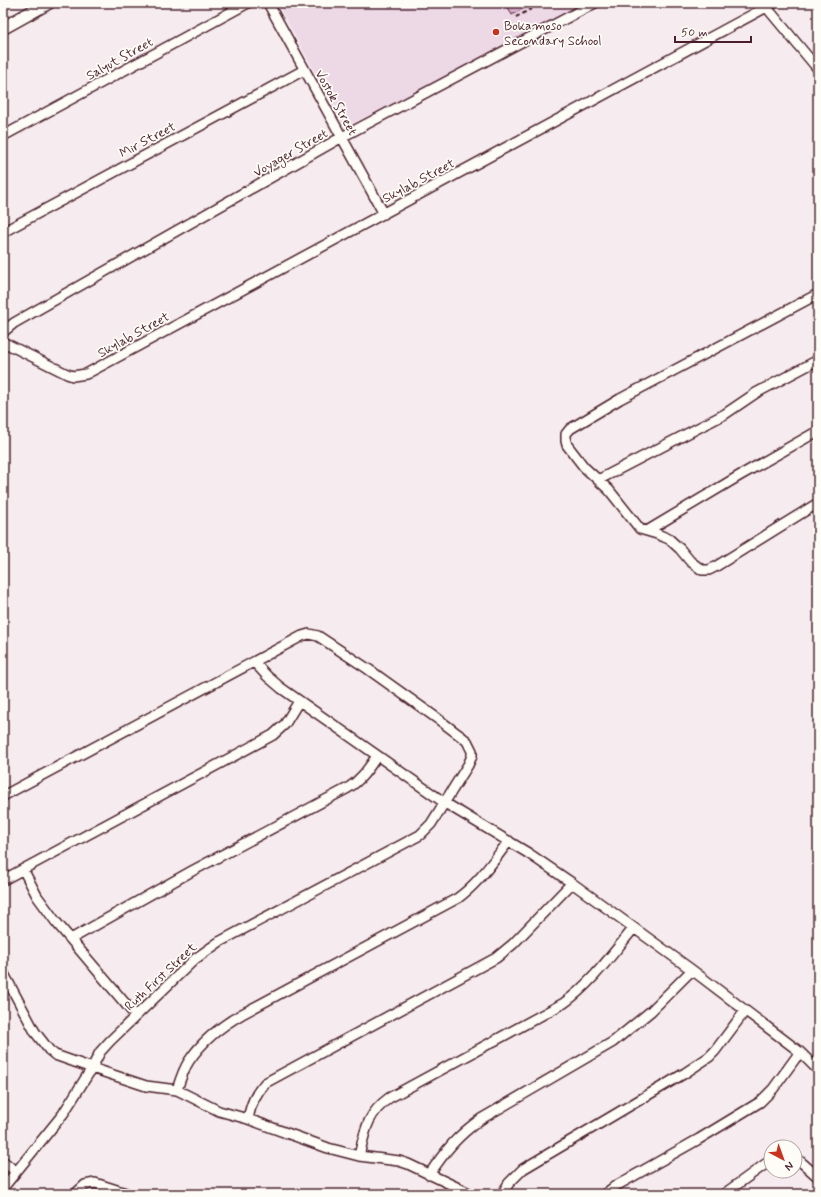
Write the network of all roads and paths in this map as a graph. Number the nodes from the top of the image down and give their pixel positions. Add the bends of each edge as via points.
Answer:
1 (48, 3) edge
2 (248, 3) edge
3 (268, 3) edge
4 (543, 3) edge
5 (595, 3) edge
6 (768, 4) edge
7 (516, 17) dead end
8 (3, 28) edge
9 (818, 69) edge
10 (304, 70) junction
11 (3, 136) edge
12 (342, 137) junction
13 (384, 214) junction
14 (3, 232) edge
15 (818, 294) edge
16 (3, 332) edge
17 (3, 342) edge
18 (818, 360) edge
19 (818, 431) edge
20 (598, 480) junction
21 (818, 503) edge
22 (647, 531) junction
23 (254, 662) junction
24 (300, 701) junction
25 (377, 756) junction
26 (3, 796) edge
27 (445, 803) junction
28 (508, 841) junction
29 (23, 869) junction
30 (3, 880) edge
31 (572, 883) junction
32 (634, 928) junction
33 (71, 938) junction
34 (692, 970) junction
35 (3, 972) edge
36 (745, 1011) junction
37 (135, 1015) junction
38 (800, 1052) junction
39 (92, 1068) junction
40 (818, 1070) edge
41 (177, 1090) junction
42 (248, 1119) junction
43 (359, 1156) junction
44 (3, 1161) edge
45 (803, 1164) edge
46 (763, 1166) edge
47 (16, 1172) junction
48 (429, 1175) junction
49 (818, 1177) edge
50 (3, 1188) edge
51 (75, 1194) edge
52 (129, 1194) edge
53 (471, 1194) edge
54 (502, 1194) edge
55 (605, 1194) edge
56 (724, 1194) edge

1 - 8 street
2 - 11 street, Salyut Street
3 - 10 street, Vostok Street
4 - 7 path
5 - 12 street, Voyager Street
6 - 9 street
6 - 13 street, Skylab Street
10 - 12 street, Vostok Street
10 - 14 street, Mir Street
12 - 13 street, Vostok Street
12 - 16 street, Voyager Street via 14,323
13 - 17 street, Skylab Street via 93,371 73,376 60,372
15 - 20 street via 570,428 566,434 567,445
18 - 20 street via 756,393 725,414
19 - 22 street
20 - 22 street via 640,529
21 - 22 street via 706,571 694,565 669,539
23 - 24 street via 272,680
23 - 26 street
23 - 27 street, Ruth First Street via 302,636 314,634 438,719 467,741 472,751 468,765
24 - 25 street
24 - 29 street via 285,724 272,735
25 - 27 street
25 - 33 street via 362,778 348,788
27 - 28 street
27 - 37 street, Ruth First Street via 420,835 206,950
28 - 31 street
28 - 41 street via 478,880 458,898 256,1006 221,1028 208,1038 188,1062
29 - 30 street
29 - 33 street via 37,896
31 - 32 street
31 - 42 street via 496,958 265,1083 255,1096
32 - 34 street
32 - 43 street via 578,993 564,1003 381,1104 365,1129
33 - 37 street
34 - 36 street
34 - 48 street via 651,1011 613,1042 468,1128 449,1147
35 - 39 street via 35,1032 49,1050
36 - 38 street
36 - 54 street via 715,1051 704,1061 523,1168
37 - 39 street, Ruth First Street via 100,1052
38 - 40 street
38 - 55 street via 773,1089 760,1102
39 - 41 street via 146,1086
39 - 47 street, Ruth First Street via 63,1114
41 - 42 street via 212,1108
42 - 43 street via 328,1148
43 - 48 street via 399,1161
44 - 47 street
45 - 49 street
46 - 56 street
47 - 50 street, Ruth First Street
48 - 53 street
51 - 52 street via 90,1183

